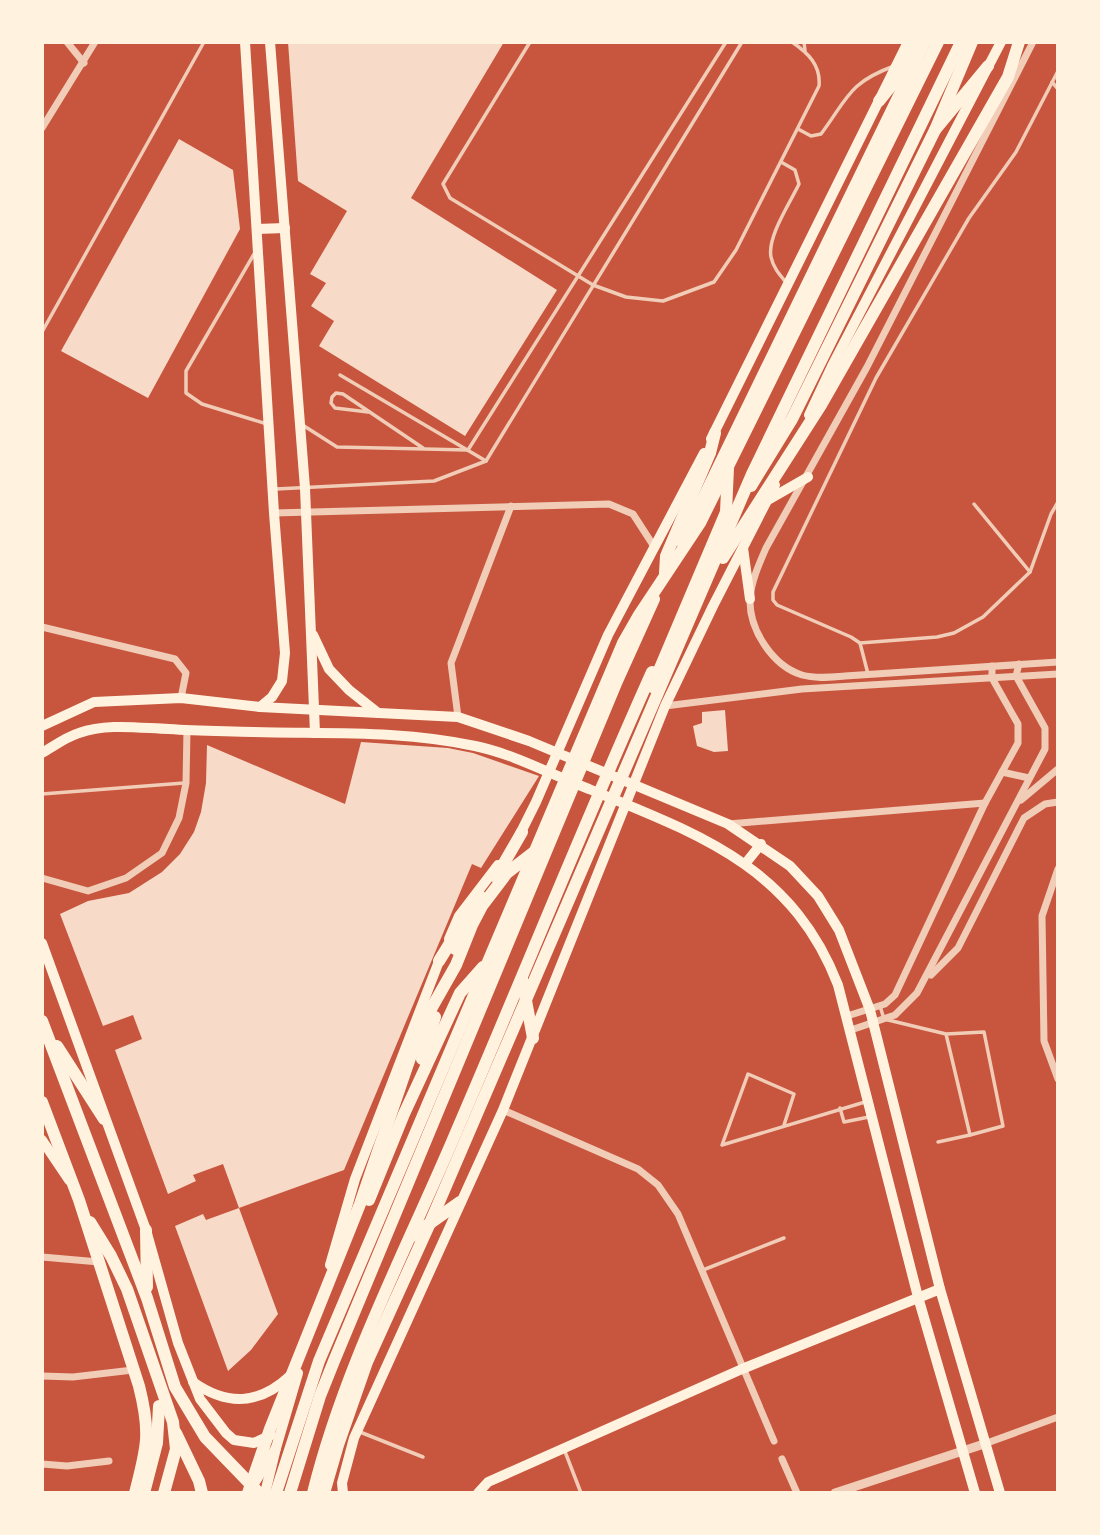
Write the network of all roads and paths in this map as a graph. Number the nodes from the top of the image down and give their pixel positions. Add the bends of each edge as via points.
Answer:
1 (67, 42) edge
2 (95, 42) edge
3 (204, 42) edge
4 (245, 42) edge
5 (270, 42) edge
6 (530, 42) edge
7 (726, 42) edge
8 (742, 42) edge
9 (792, 42) edge
10 (804, 42) edge
11 (908, 42) edge
12 (919, 42) edge
13 (925, 42) edge
14 (938, 42) edge
15 (961, 42) edge
16 (972, 42) edge
17 (1001, 42) edge
18 (1019, 42) edge
19 (1033, 42) edge
20 (805, 51) junction
21 (84, 63) junction
22 (896, 65) junction
23 (988, 66) junction
24 (1058, 71) edge
25 (1052, 82) junction
26 (1058, 89) edge
27 (879, 101) junction
28 (42, 128) edge
29 (798, 129) junction
30 (935, 130) junction
31 (781, 162) junction
32 (285, 228) junction
33 (257, 229) junction
34 (258, 248) junction
35 (578, 276) junction
36 (788, 284) junction
37 (593, 285) junction
38 (42, 332) edge
39 (340, 375) dead end
40 (368, 412) junction
41 (300, 422) junction
42 (269, 424) junction
43 (715, 433) junction
44 (424, 449) junction
45 (468, 450) junction
46 (486, 461) junction
47 (728, 468) junction
48 (752, 474) junction
49 (808, 477) junction
50 (305, 488) junction
51 (274, 489) junction
52 (768, 500) junction
53 (1058, 502) edge
54 (974, 504) dead end
55 (511, 506) junction
56 (306, 512) junction
57 (274, 513) junction
58 (713, 542) junction
59 (655, 548) junction
60 (743, 548) junction
61 (1030, 572) junction
62 (665, 577) junction
63 (705, 588) junction
64 (750, 599) junction
65 (42, 627) edge
66 (311, 631) junction
67 (860, 643) junction
68 (1058, 662) edge
69 (1019, 664) junction
70 (992, 666) junction
71 (868, 674) junction
72 (1058, 674) edge
73 (1016, 676) junction
74 (992, 678) junction
75 (869, 685) junction
76 (181, 698) junction
77 (666, 706) junction
78 (260, 707) junction
79 (315, 710) junction
80 (379, 713) junction
81 (458, 716) junction
82 (42, 726) edge
83 (187, 730) junction
84 (315, 733) junction
85 (42, 753) edge
86 (1058, 769) edge
87 (1002, 772) junction
88 (1029, 778) junction
89 (186, 783) junction
90 (42, 794) edge
91 (1058, 802) edge
92 (985, 803) junction
93 (1016, 803) junction
94 (728, 824) junction
95 (522, 832) junction
96 (551, 839) junction
97 (761, 844) junction
98 (746, 863) junction
99 (1058, 869) edge
100 (42, 878) edge
101 (464, 919) junction
102 (511, 935) junction
103 (42, 943) edge
104 (439, 961) junction
105 (522, 979) junction
106 (926, 980) junction
107 (444, 990) junction
108 (875, 1008) junction
109 (847, 1016) junction
110 (879, 1021) junction
111 (42, 1022) edge
112 (851, 1030) junction
113 (946, 1034) junction
114 (533, 1038) junction
115 (411, 1055) junction
116 (1058, 1079) edge
117 (869, 1101) junction
118 (42, 1102) edge
119 (840, 1108) junction
120 (503, 1110) junction
121 (404, 1114) junction
122 (873, 1116) junction
123 (104, 1119) junction
124 (784, 1125) junction
125 (970, 1135) junction
126 (42, 1140) edge
127 (938, 1142) dead end
128 (74, 1186) junction
129 (460, 1202) junction
130 (83, 1213) junction
131 (146, 1230) junction
132 (412, 1236) junction
133 (784, 1238) dead end
134 (111, 1256) junction
135 (42, 1257) edge
136 (99, 1262) junction
137 (702, 1271) junction
138 (940, 1289) junction
139 (918, 1297) junction
140 (147, 1298) junction
141 (302, 1360) junction
142 (742, 1369) junction
143 (133, 1370) junction
144 (42, 1376) edge
145 (192, 1381) junction
146 (159, 1406) junction
147 (1058, 1417) edge
148 (284, 1418) junction
149 (174, 1429) junction
150 (358, 1431) junction
151 (774, 1441) dead end
152 (987, 1443) junction
153 (276, 1448) junction
154 (564, 1448) junction
155 (186, 1450) junction
156 (963, 1451) junction
157 (423, 1457) dead end
158 (782, 1459) dead end
159 (109, 1461) dead end
160 (42, 1464) edge
161 (150, 1472) junction
162 (135, 1493) edge
163 (144, 1493) edge
164 (162, 1493) edge
165 (202, 1493) edge
166 (247, 1493) edge
167 (259, 1493) edge
168 (265, 1493) edge
169 (276, 1493) edge
170 (290, 1493) edge
171 (313, 1493) edge
172 (321, 1493) edge
173 (343, 1493) edge
174 (478, 1493) edge
175 (581, 1493) edge
176 (797, 1493) edge
177 (835, 1493) edge
178 (975, 1493) edge
179 (1000, 1493) edge

1 - 21 street
2 - 21 street
3 - 38 lane
4 - 33 main road
5 - 32 main road
6 - 35 lane via 443,184 450,198
7 - 35 lane
8 - 37 lane
9 - 20 lane
10 - 20 lane
11 - 22 main road
12 - 27 highway
13 - 62 highway
14 - 47 highway
15 - 48 highway
16 - 30 highway
17 - 23 main road
18 - 63 highway via 1008,76 821,405
19 - 49 street
20 - 29 lane via 820,76
21 - 28 street
22 - 27 main road
22 - 29 lane via 863,80 821,134 811,136
23 - 30 highway
23 - 52 main road
24 - 25 lane
25 - 26 lane
25 - 67 lane via 1016,152 969,218 876,378 773,593 777,605
27 - 36 main road
29 - 31 lane
30 - 105 highway via 792,419 676,620 583,826
31 - 36 lane via 794,170 799,184 775,232 770,256
31 - 37 lane via 736,250 714,282 663,301 626,298
32 - 33 main road
32 - 41 main road
33 - 34 main road
34 - 42 main road
34 - 42 lane via 186,371 186,393 202,404
35 - 37 lane
35 - 45 lane
36 - 43 main road
37 - 46 lane
39 - 45 lane
40 - 40 lane via 343,394 332,397 335,408
40 - 44 lane
41 - 44 lane via 337,447
41 - 50 main road
42 - 51 main road
43 - 59 main road
43 - 62 highway via 666,556
44 - 45 lane
45 - 46 lane
46 - 50 lane via 434,481
47 - 58 highway via 726,512
47 - 169 highway via 700,523 639,615 610,673 320,1361
48 - 58 highway
48 - 63 highway
49 - 52 main road
49 - 64 street via 761,560
50 - 51 lane
50 - 56 main road
51 - 57 main road
52 - 60 main road
53 - 61 lane
54 - 61 lane
55 - 56 street
55 - 59 street via 609,505 633,514
55 - 81 street via 451,663
56 - 57 street
56 - 66 main road
57 - 78 main road via 285,653 282,681
58 - 172 highway via 353,1385
59 - 95 main road via 608,635
60 - 64 main road
60 - 77 main road
61 - 67 lane via 983,617 954,633
62 - 96 highway
63 - 172 highway via 367,1362
64 - 71 street via 761,638 779,662 801,675
65 - 76 street via 175,659 186,673
66 - 79 main road
66 - 80 main road via 329,669
67 - 71 lane
68 - 69 street
69 - 70 street
69 - 73 street
70 - 71 street
70 - 74 street
71 - 75 street
72 - 73 street
73 - 74 street
73 - 88 street via 1045,728 1045,749
74 - 75 street
74 - 87 street via 1018,724 1018,743
75 - 77 street
76 - 78 main road
76 - 82 main road via 94,702
77 - 114 main road
78 - 79 main road
79 - 80 main road
79 - 84 main road
80 - 81 main road
81 - 94 main road
83 - 84 main road
83 - 85 main road via 107,726 79,733
83 - 89 street
84 - 98 main road via 418,737 477,746 649,814
86 - 93 street
87 - 88 street
87 - 92 street
88 - 93 street
89 - 90 lane
89 - 100 street via 179,818 162,853 126,878 88,891
91 - 106 street via 1045,804 1024,818 958,948
92 - 94 street
92 - 108 street via 895,995
93 - 106 street
94 - 97 main road
95 - 101 highway via 502,869
95 - 104 main road via 459,916
96 - 102 highway
96 - 107 highway via 508,873 482,906
97 - 98 main road
97 - 108 main road via 818,896
98 - 109 main road via 802,917 830,964
99 - 116 street via 1042,916 1044,1041
101 - 104 highway
101 - 115 highway via 452,958 426,1006
102 - 121 highway via 460,992
102 - 170 highway via 320,1396
103 - 123 main road
104 - 141 main road via 355,1179
105 - 114 highway
105 - 132 highway
106 - 110 street via 907,1006
107 - 115 highway
107 - 121 highway
108 - 109 street
108 - 110 main road
109 - 112 main road
110 - 112 street
110 - 113 lane
110 - 138 main road
111 - 123 highway
111 - 140 highway
112 - 117 main road
113 - 125 lane
113 - 125 lane via 984,1032 1003,1126
114 - 120 main road
115 - 166 highway via 346,1240
117 - 119 lane
117 - 122 main road
118 - 128 highway
119 - 122 lane via 844,1122
119 - 124 lane
120 - 129 main road
120 - 137 street via 649,1176 673,1204
121 - 141 highway
122 - 139 main road
123 - 131 main road
124 - 124 lane via 794,1094 748,1074 722,1145
125 - 127 lane
126 - 128 main road
128 - 130 highway
129 - 132 highway
129 - 150 main road
130 - 134 highway
130 - 136 highway
131 - 140 highway
131 - 145 main road
132 - 171 highway via 348,1384
133 - 137 lane
134 - 146 highway
134 - 149 highway via 127,1289
135 - 136 street
136 - 143 highway
137 - 142 street
138 - 139 main road
138 - 152 main road
139 - 142 main road
139 - 156 main road
140 - 167 highway via 175,1387 195,1424
141 - 145 main road via 278,1387 244,1399 219,1397
141 - 148 main road
142 - 151 street
142 - 154 main road
143 - 144 street
143 - 162 highway via 148,1426
145 - 148 main road via 217,1423 239,1442 263,1440
146 - 161 highway
146 - 164 highway via 169,1447
147 - 152 street
148 - 153 main road
149 - 155 highway
149 - 164 highway via 175,1454
150 - 157 lane
150 - 173 main road
152 - 156 street
152 - 179 main road
153 - 166 main road
153 - 168 main road
154 - 174 main road via 488,1482
154 - 175 lane
155 - 164 highway via 176,1479
155 - 165 highway
156 - 177 street
156 - 178 main road
158 - 176 street
159 - 160 street
161 - 163 highway
161 - 164 highway

